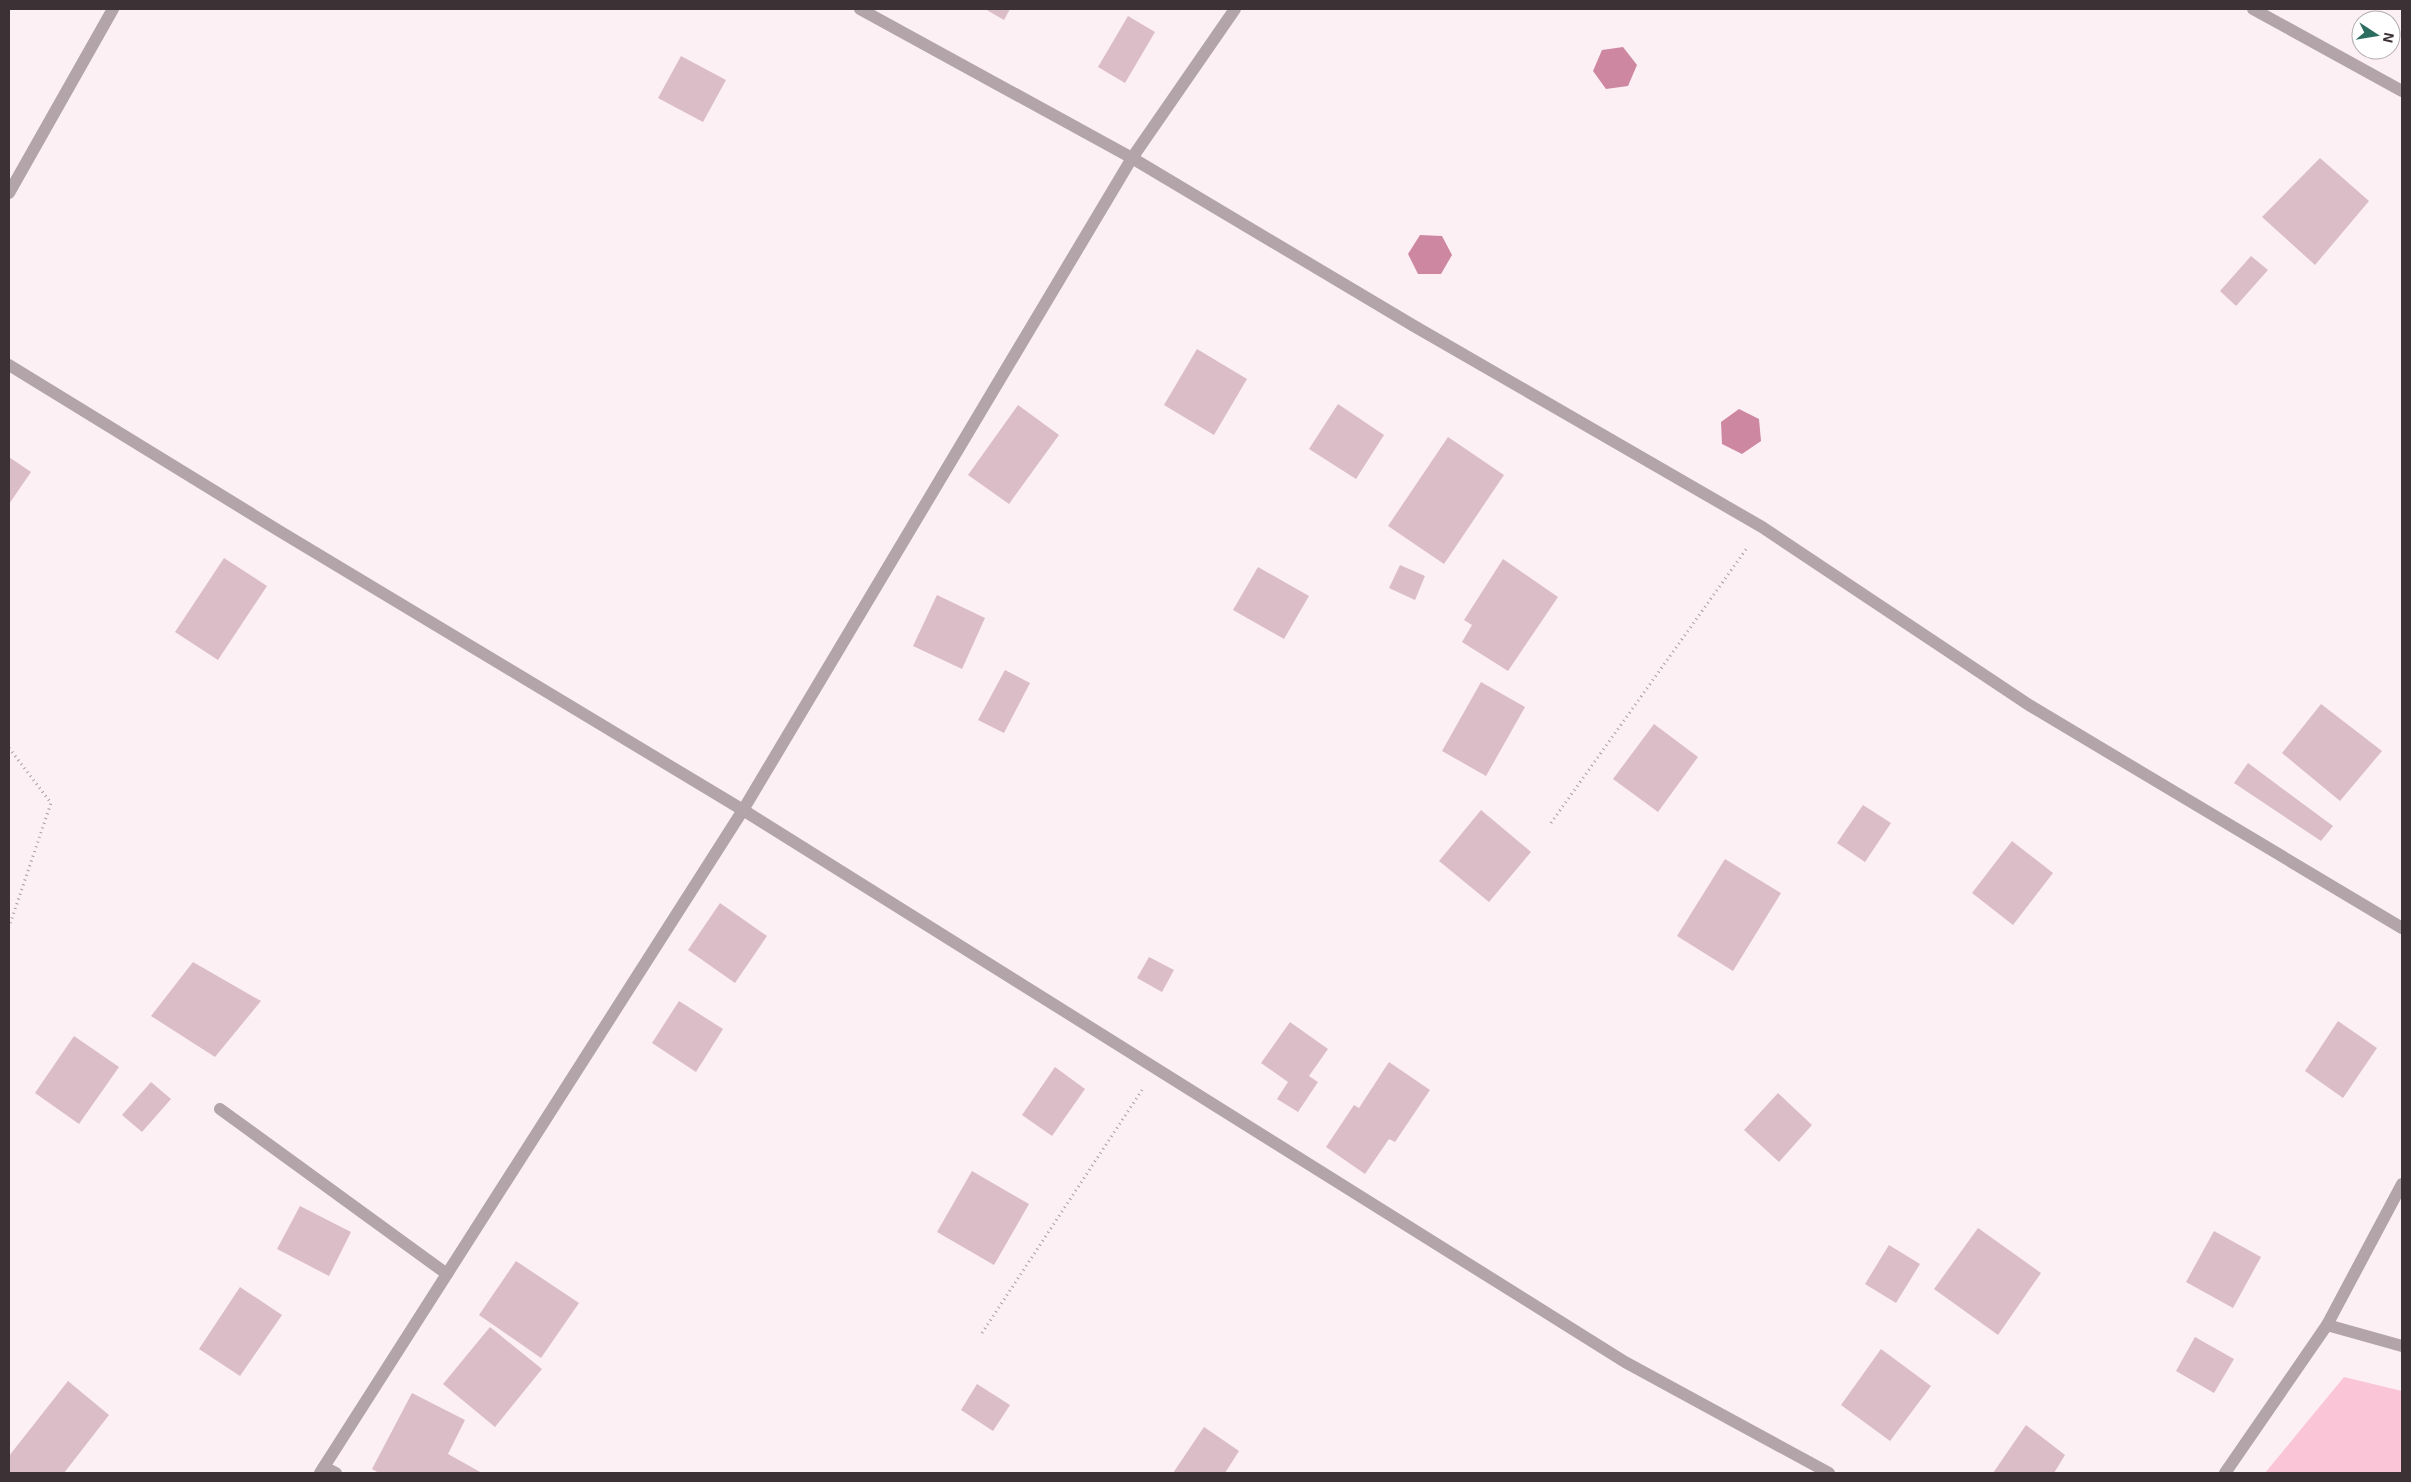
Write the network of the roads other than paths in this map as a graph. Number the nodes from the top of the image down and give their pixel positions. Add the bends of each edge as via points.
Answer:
1 (113, 9) edge
2 (860, 9) edge
3 (1235, 9) edge
4 (2253, 9) edge
5 (2402, 91) edge
6 (1132, 158) junction
7 (9, 193) edge
8 (9, 365) edge
9 (743, 810) junction
10 (2402, 928) edge
11 (220, 1109) dead end
12 (2402, 1184) edge
13 (447, 1274) junction
14 (2327, 1325) junction
15 (2402, 1346) edge
16 (322, 1470) edge
17 (336, 1473) edge
18 (1829, 1473) edge
19 (2225, 1473) edge

1 - 7 street
2 - 6 street
3 - 6 street
4 - 5 street
6 - 9 street
6 - 10 street via 1762,527 2029,705
8 - 9 street
9 - 13 street
9 - 18 street via 1625,1362
11 - 13 street
12 - 14 street
13 - 16 street
14 - 15 street
14 - 19 street
16 - 17 street

